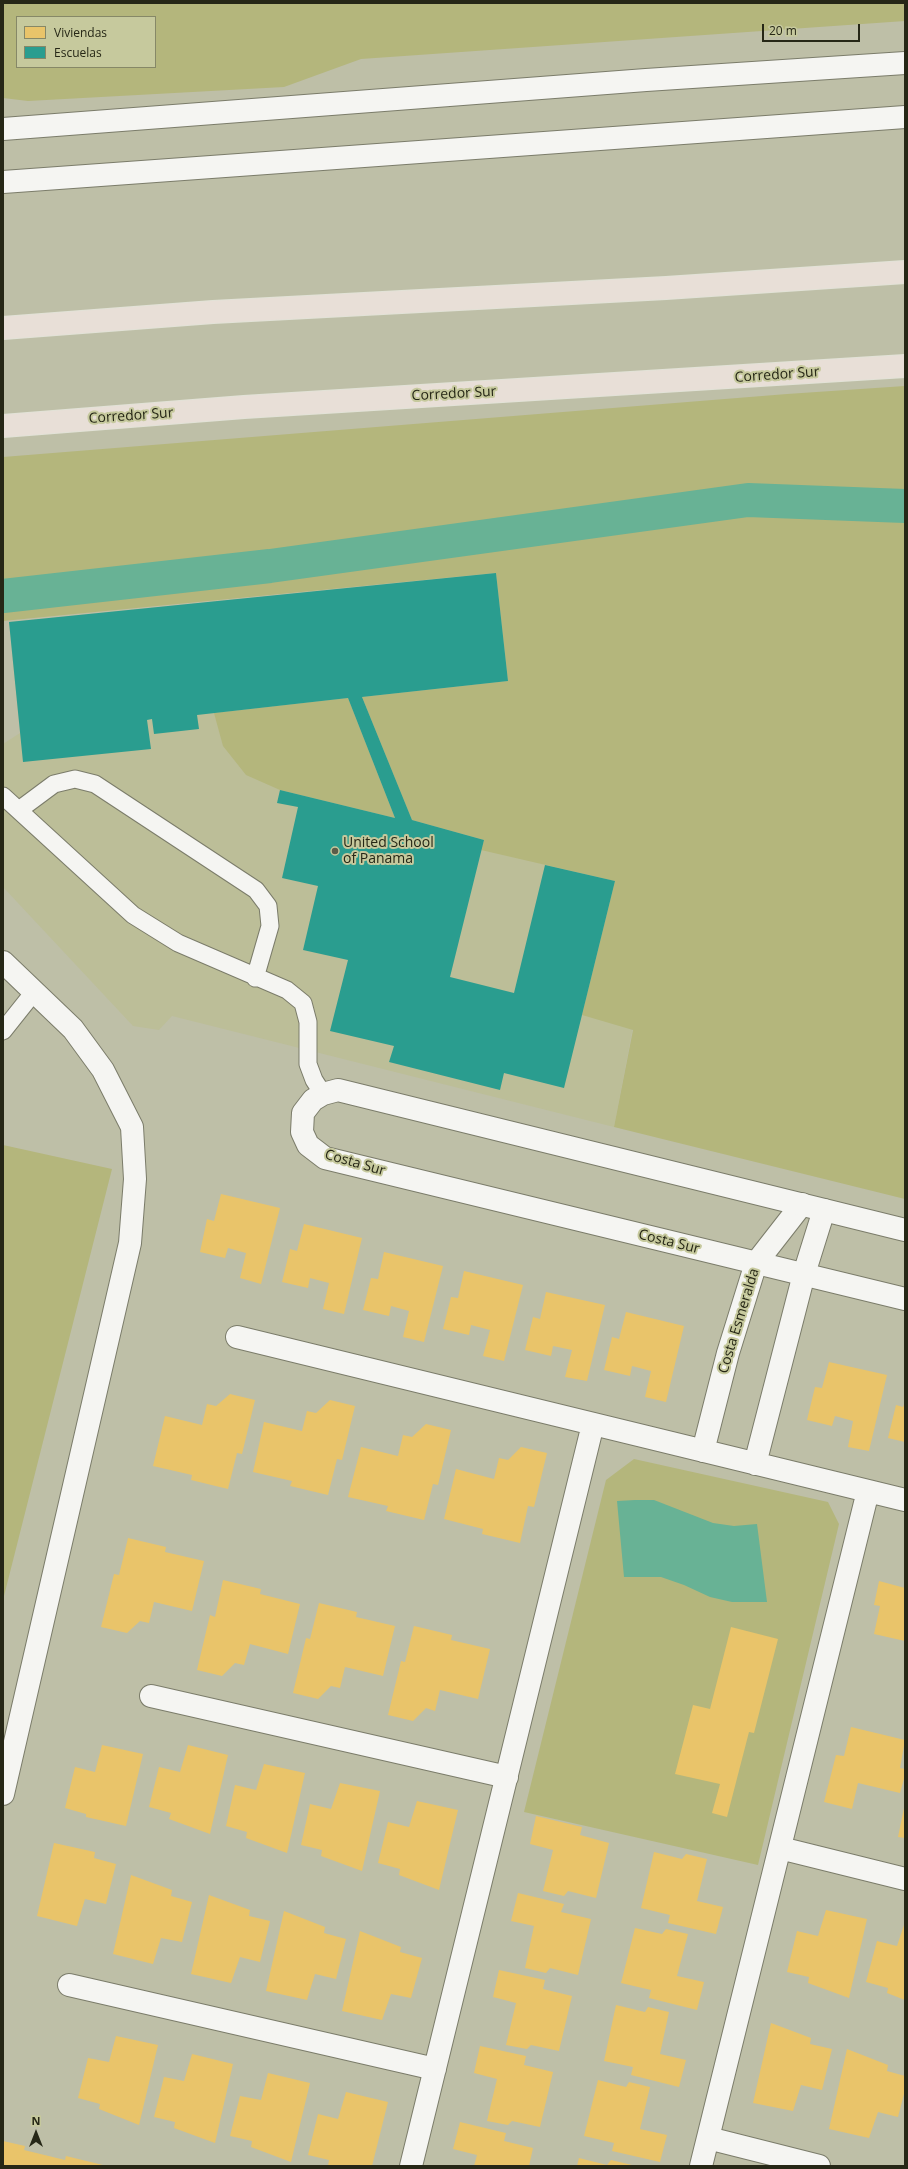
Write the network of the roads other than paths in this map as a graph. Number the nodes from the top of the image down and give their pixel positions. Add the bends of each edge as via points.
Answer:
1 (905, 63) edge
2 (905, 117) edge
3 (3, 129) edge
4 (3, 182) edge
5 (905, 272) edge
6 (3, 328) edge
7 (905, 366) edge
8 (3, 426) edge
9 (3, 796) edge
10 (19, 810) junction
11 (3, 962) edge
12 (255, 978) junction
13 (34, 992) junction
14 (3, 1031) edge
15 (323, 1094) junction
16 (802, 1204) junction
17 (824, 1210) junction
18 (905, 1230) edge
19 (756, 1263) junction
20 (804, 1274) junction
21 (905, 1299) edge
22 (238, 1337) dead end
23 (593, 1424) junction
24 (703, 1451) junction
25 (755, 1464) junction
26 (868, 1491) junction
27 (905, 1500) edge
28 (151, 1696) dead end
29 (507, 1777) junction
30 (3, 1794) edge
31 (780, 1848) junction
32 (905, 1879) edge
33 (68, 1985) dead end
34 (434, 2069) junction
35 (708, 2138) junction
36 (410, 2166) edge
37 (702, 2166) edge
38 (820, 2166) edge

1 - 3 street
2 - 4 street
5 - 6 highway via 666,288 213,312
7 - 8 highway, Corredor Sur via 244,407
9 - 10 lane
10 - 12 lane via 133,915 178,943
10 - 12 lane via 54,784 75,779 96,784 256,890 268,906 270,926
11 - 13 street
12 - 15 lane via 287,990 303,1003 308,1022 308,1064
13 - 14 lane
13 - 30 street via 73,1029 103,1070 132,1127 135,1179 130,1243
15 - 16 street, Costa Sur via 338,1090
15 - 19 street, Costa Sur via 312,1100 303,1113 302,1132 308,1145 325,1158
16 - 17 street, Costa Sur
16 - 19 street, Costa Esmeralda
17 - 18 street, Costa Sur
17 - 20 street
19 - 20 street, Costa Sur
19 - 24 street, Costa Esmeralda via 728,1353
20 - 21 street, Costa Sur
20 - 25 street
22 - 23 street
23 - 24 street
23 - 29 street
24 - 25 street
25 - 26 street
26 - 27 street
26 - 31 street
28 - 29 street
29 - 34 street
31 - 32 street
31 - 35 street
33 - 34 street
34 - 36 street
35 - 37 street
35 - 38 street

